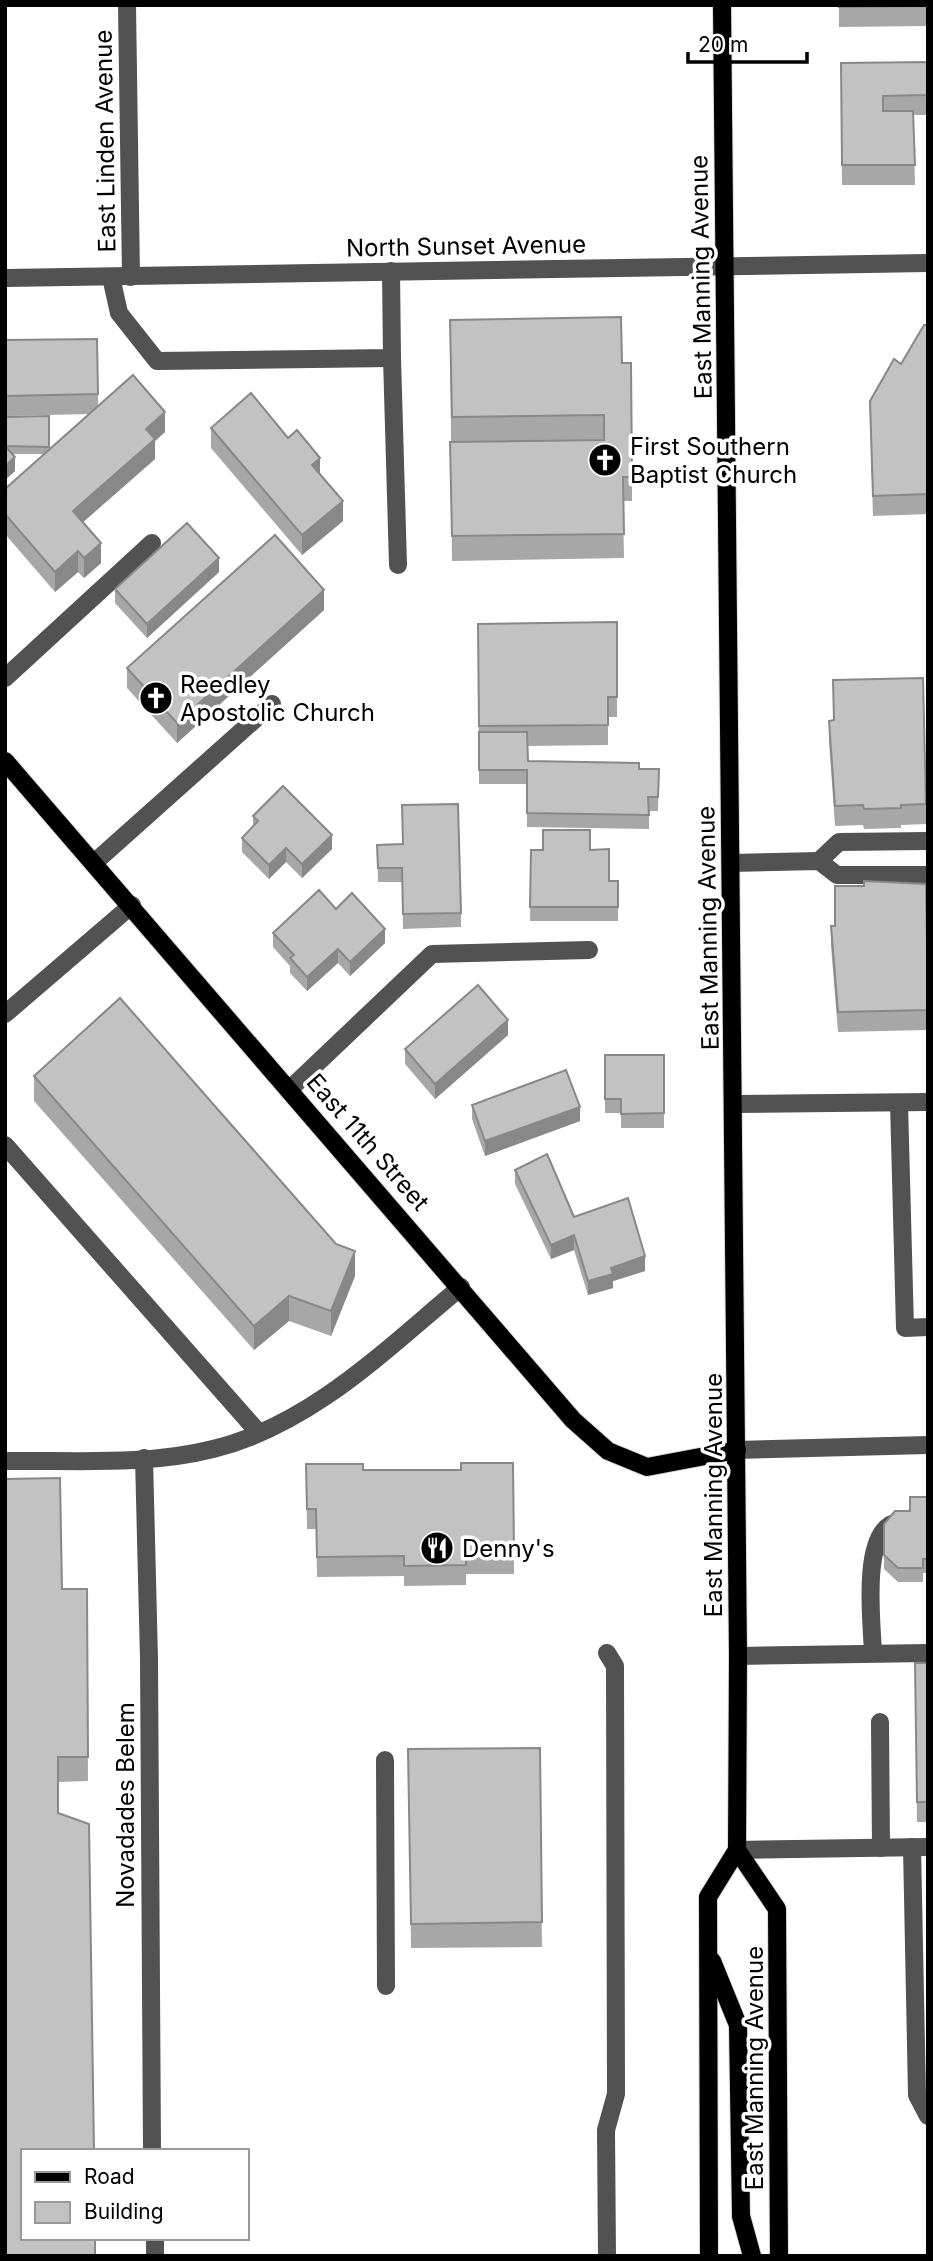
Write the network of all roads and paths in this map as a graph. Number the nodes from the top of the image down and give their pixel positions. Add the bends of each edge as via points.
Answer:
1 (127, 5) edge
2 (722, 5) edge
3 (928, 263) edge
4 (725, 267) junction
5 (391, 271) junction
6 (111, 277) junction
7 (131, 277) junction
8 (5, 278) edge
9 (392, 358) junction
10 (152, 543) dead end
11 (398, 565) dead end
12 (5, 678) edge
13 (272, 704) dead end
14 (5, 761) edge
15 (928, 841) edge
16 (819, 861) junction
17 (95, 862) junction
18 (731, 863) junction
19 (928, 874) edge
20 (132, 905) junction
21 (589, 950) dead end
22 (5, 1014) edge
23 (290, 1089) junction
24 (928, 1102) edge
25 (899, 1103) junction
26 (735, 1104) junction
27 (5, 1145) edge
28 (461, 1287) junction
29 (928, 1327) edge
30 (260, 1433) junction
31 (928, 1445) edge
32 (737, 1450) junction
33 (144, 1458) junction
34 (5, 1461) edge
35 (928, 1521) edge
36 (607, 1653) dead end
37 (873, 1653) junction
38 (928, 1653) edge
39 (738, 1656) junction
40 (880, 1722) dead end
41 (385, 1760) dead end
42 (920, 1847) edge
43 (881, 1848) junction
44 (737, 1850) junction
45 (708, 1952) junction
46 (386, 1986) dead end
47 (928, 2116) edge
48 (152, 2149) edge
49 (607, 2256) edge
50 (709, 2256) edge
51 (752, 2256) edge
52 (779, 2256) edge

1 - 7 street, East Linden Avenue
2 - 4 main road, East Manning Avenue
3 - 4 street, North Sunset Avenue
4 - 5 street, North Sunset Avenue
4 - 18 main road, East Manning Avenue
5 - 7 street, North Sunset Avenue
5 - 9 street
6 - 7 street, North Sunset Avenue
6 - 8 street, North Sunset Avenue
6 - 9 street via 119,313 157,361
9 - 11 street
10 - 12 street
13 - 17 street
14 - 17 main road, East 11th Street
15 - 16 street via 839,842
16 - 18 street
16 - 19 street via 837,875
17 - 20 main road, East 11th Street
18 - 26 main road, East Manning Avenue
20 - 22 street
20 - 23 main road, East 11th Street
21 - 23 street via 432,954
23 - 28 main road, East 11th Street
24 - 25 street
25 - 26 street
25 - 29 street via 905,1328
26 - 32 main road, East Manning Avenue
27 - 30 street
28 - 30 street via 327,1396
28 - 32 main road, East 11th Street via 573,1420 608,1451 647,1467
30 - 33 street via 213,1449
31 - 32 street
32 - 39 main road, East Manning Avenue
33 - 34 street
33 - 48 street, Novadades Belem
35 - 37 street via 893,1523 875,1543
36 - 49 street via 615,1666 616,1760 616,2094 606,2130
37 - 38 street
37 - 39 street
39 - 44 main road, East Manning Avenue
40 - 43 street
41 - 46 street
42 - 43 street
42 - 47 street via 917,2095
43 - 44 street
44 - 45 main road, East Manning Avenue via 708,1897
44 - 52 main road, East Manning Avenue via 777,1909
45 - 50 main road, East Manning Avenue
45 - 51 main road via 737,2025 741,2216

